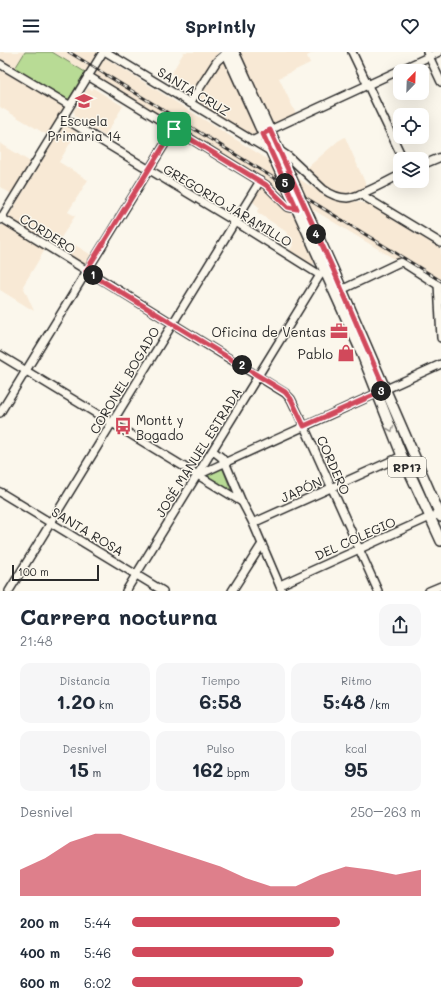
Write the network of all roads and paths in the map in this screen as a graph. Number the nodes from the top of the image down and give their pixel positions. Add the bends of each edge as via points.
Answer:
1 (103, 52) edge
2 (106, 52) edge
3 (228, 52) edge
4 (352, 52) edge
5 (439, 52) edge
6 (428, 54) edge
7 (0, 64) edge
8 (88, 76) junction
9 (441, 82) edge
10 (368, 85) junction
11 (190, 103) junction
12 (69, 105) junction
13 (62, 117) junction
14 (174, 129) junction
15 (267, 132) junction
16 (252, 141) junction
17 (270, 151) junction
18 (280, 151) junction
19 (400, 152) edge
20 (441, 157) edge
21 (429, 162) edge
22 (149, 170) junction
23 (393, 179) edge
24 (260, 181) junction
25 (360, 194) junction
26 (297, 209) junction
27 (0, 218) edge
28 (234, 221) junction
29 (441, 243) edge
30 (86, 271) junction
31 (326, 272) junction
32 (439, 286) edge
33 (338, 292) junction
34 (173, 323) junction
35 (441, 338) edge
36 (0, 355) edge
37 (441, 364) edge
38 (26, 371) junction
39 (259, 376) junction
40 (380, 391) junction
41 (0, 413) edge
42 (112, 423) junction
43 (304, 426) junction
44 (213, 451) junction
45 (402, 456) junction
46 (225, 462) junction
47 (198, 475) junction
48 (331, 488) junction
49 (0, 492) edge
50 (242, 502) junction
51 (441, 515) edge
52 (430, 517) junction
53 (50, 522) junction
54 (253, 523) junction
55 (441, 540) edge
56 (262, 544) junction
57 (360, 550) junction
58 (136, 574) junction
59 (441, 586) edge
60 (281, 588) edge
61 (9, 591) edge
62 (126, 591) edge
63 (163, 591) edge
64 (232, 591) edge
65 (378, 591) edge
66 (429, 591) edge

1 - 8 street
2 - 11 street, SANTA CRUZ
3 - 11 street via 217,60
3 - 15 main road, RP17
4 - 10 street
5 - 6 street
6 - 9 street
6 - 10 street
7 - 12 street
8 - 12 street
8 - 14 street
10 - 15 street
10 - 19 street
11 - 16 street, SANTA CRUZ
12 - 13 street
13 - 22 street, GREGORIO JARAMILLO
13 - 27 street
14 - 22 street
14 - 24 street
15 - 16 street
15 - 17 main road, RP17
15 - 18 main road, RP17
16 - 17 street, SANTA CRUZ
17 - 26 main road, RP17
18 - 25 street via 328,193 341,198
18 - 31 main road, RP17 via 309,219
20 - 21 street
22 - 28 street, GREGORIO JARAMILLO
22 - 30 street
23 - 25 street
24 - 26 street via 288,207
24 - 28 street, CORONEL BOGADO
25 - 29 street
26 - 31 main road, RP17
27 - 30 street, CORDERO
28 - 31 street, GREGORIO JARAMILLO
28 - 34 street, CORONEL BOGADO
30 - 34 street, CORDERO
30 - 38 street
31 - 33 main road, RP17
31 - 39 street, JOSÉ MANUEL ESTRADA
32 - 33 street via 402,262
32 - 35 street
33 - 40 main road, RP17
34 - 39 street, CORDERO
34 - 42 street, CORONEL BOGADO
36 - 38 street
37 - 40 street
38 - 41 street
38 - 42 street
39 - 43 street, CORDERO via 288,396
39 - 44 street, JOSÉ MANUEL ESTRADA
40 - 43 street
40 -> 45 main road, RP17
40 - 51 main road, RP17
42 - 47 street
42 - 53 street, CORONEL BOGADO
43 - 46 street
43 - 48 street, CORDERO
44 - 46 street
44 - 47 street, JOSÉ MANUEL ESTRADA
45 - 48 street, JAPÓN
45 - 52 main road, RP17
46 - 47 street
46 - 50 street
47 - 50 street
47 - 58 street, JOSÉ MANUEL ESTRADA
48 - 54 street, JAPÓN
48 - 57 street, CORDERO
49 - 53 street, SANTA ROSA
50 - 54 street
51 - 52 street, DEL COLEGIO
52 - 55 main road, RP17
52 - 57 street, DEL COLEGIO
53 - 58 street, SANTA ROSA
53 - 61 street, CORONEL BOGADO
54 - 56 street
56 - 60 street
56 - 64 street
57 - 60 street, DEL COLEGIO
57 - 65 street, CORDERO
58 - 62 street, JOSÉ MANUEL ESTRADA
58 - 63 street, SANTA ROSA
59 - 66 street

